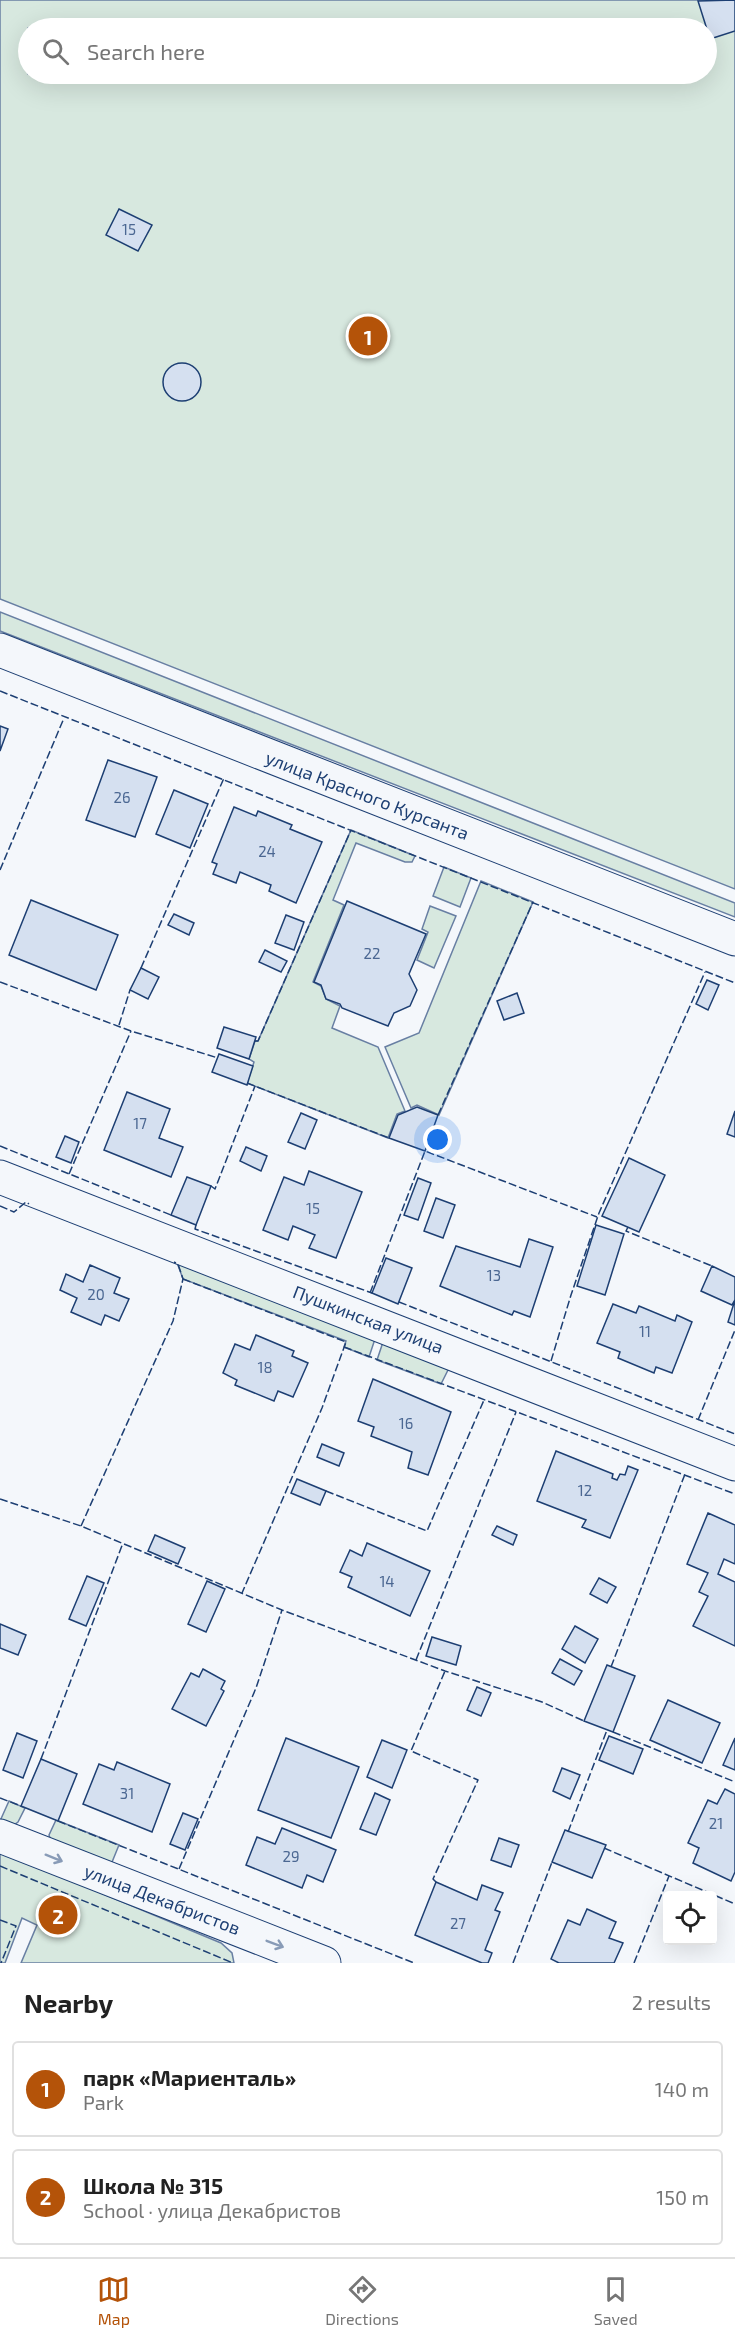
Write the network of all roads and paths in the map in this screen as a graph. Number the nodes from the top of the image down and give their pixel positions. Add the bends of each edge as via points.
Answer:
1 (0, 650) edge
2 (735, 939) edge
3 (0, 1177) edge
4 (735, 1464) edge
5 (0, 1836) edge
6 (324, 1963) edge

1 - 2 street, улица Красного Курсанта
3 - 4 street, Пушкинская улица
5 -> 6 street, улица Декабристов

